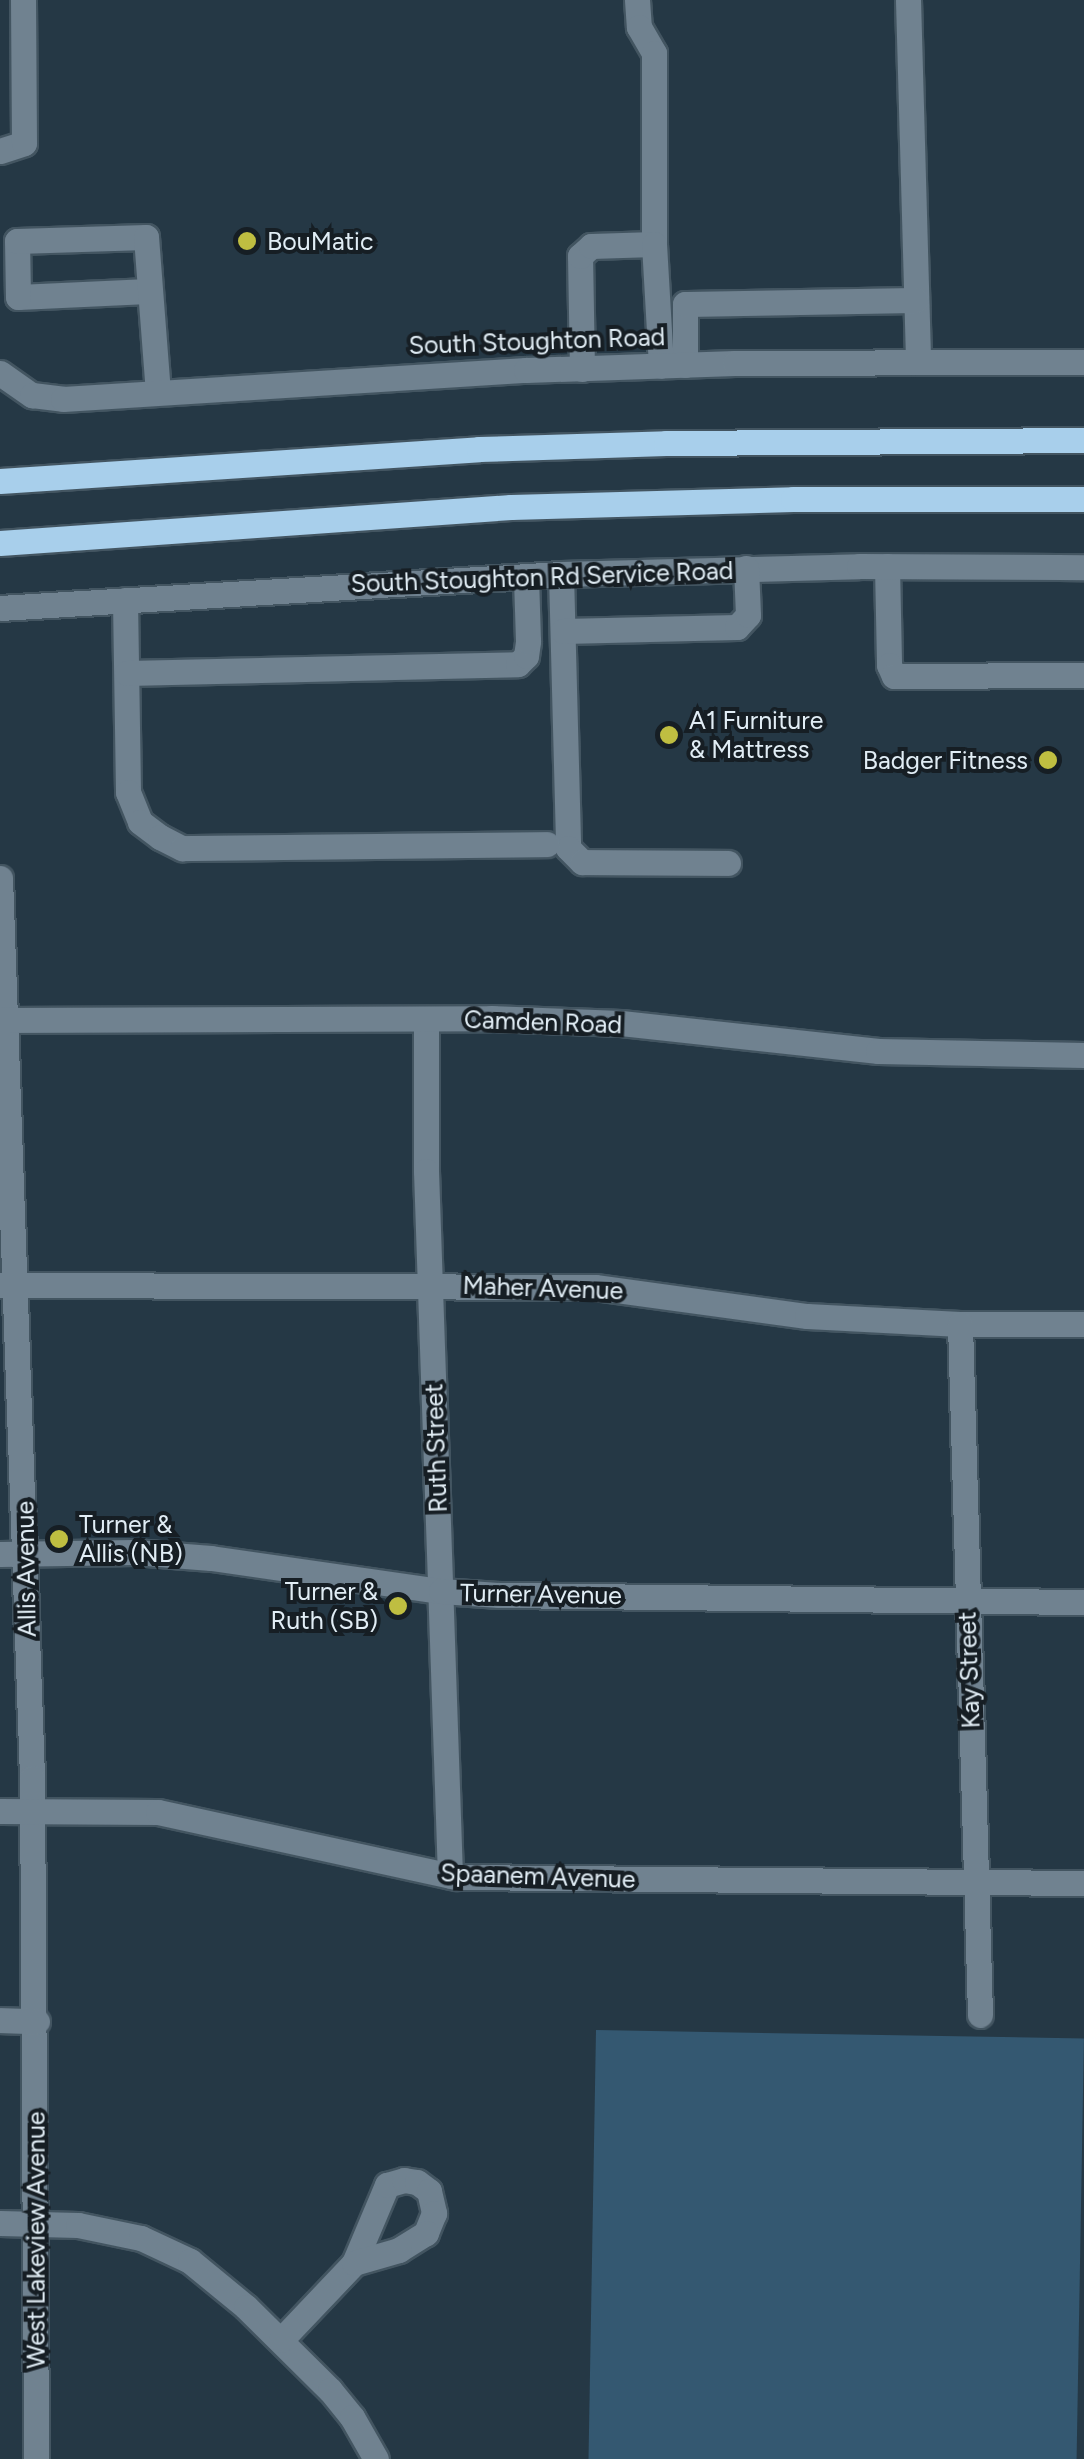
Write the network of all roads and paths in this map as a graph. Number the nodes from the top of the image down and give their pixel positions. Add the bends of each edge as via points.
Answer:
1 (22, 0) edge
2 (636, 0) edge
3 (908, 0) edge
4 (0, 151) edge
5 (654, 244) junction
6 (148, 291) junction
7 (916, 300) junction
8 (918, 362) junction
9 (1084, 362) edge
10 (673, 366) junction
11 (582, 368) junction
12 (0, 374) edge
13 (158, 392) junction
14 (1084, 440) edge
15 (0, 481) edge
16 (1084, 499) edge
17 (0, 543) edge
18 (887, 566) junction
19 (1084, 567) edge
20 (746, 568) junction
21 (562, 574) junction
22 (526, 576) junction
23 (125, 600) junction
24 (0, 608) edge
25 (563, 631) junction
26 (127, 673) junction
27 (1084, 675) edge
28 (547, 844) dead end
29 (728, 863) dead end
30 (0, 878) edge
31 (426, 1019) junction
32 (4, 1020) edge
33 (1084, 1055) edge
34 (430, 1284) junction
35 (9, 1286) edge
36 (960, 1324) junction
37 (1084, 1324) edge
38 (0, 1554) edge
39 (26, 1555) junction
40 (441, 1591) junction
41 (967, 1600) junction
42 (1084, 1602) edge
43 (0, 1810) edge
44 (31, 1812) junction
45 (450, 1876) junction
46 (973, 1882) junction
47 (1084, 1883) edge
48 (980, 2015) dead end
49 (0, 2020) edge
50 (37, 2020) junction
51 (0, 2223) edge
52 (34, 2224) junction
53 (354, 2263) dead end
54 (280, 2340) junction
55 (36, 2459) edge
56 (376, 2459) edge

1 - 4 street via 24,143
2 - 5 street via 639,27 654,54
3 - 7 street
5 - 10 street
5 - 11 street via 590,246 580,256
6 - 6 street via 146,237 17,240 18,296
6 - 13 street
7 - 8 street
7 - 10 street via 685,304
8 - 9 street, South Stoughton Road
8 - 10 street, South Stoughton Road
10 - 11 street, South Stoughton Road
11 - 13 street, South Stoughton Road
12 - 13 street, South Stoughton Road via 42,398
14 - 15 main road via 516,448
16 - 17 main road via 511,507
18 - 19 street, South Stoughton Rd Service Road
18 - 20 street, South Stoughton Rd Service Road
18 - 27 street via 888,665 894,676
20 - 21 street, South Stoughton Rd Service Road
20 - 25 street via 748,615 737,627
21 - 22 street, South Stoughton Rd Service Road
21 - 25 street
22 - 23 street, South Stoughton Rd Service Road
22 - 26 street via 528,641 518,664
23 - 24 street, South Stoughton Rd Service Road
23 - 26 street
25 - 29 street via 568,848 582,862
26 - 28 street via 128,792 140,822 182,848
30 - 32 street, Allis Avenue
31 - 32 street, Camden Road
31 - 33 street, Camden Road via 621,1023 878,1051
31 - 34 street, Ruth Street
32 - 35 street, Allis Avenue
34 - 35 street, Maher Avenue
34 - 36 street, Maher Avenue via 594,1287 808,1316
34 - 40 street, Ruth Street
35 - 39 street, Allis Avenue
36 - 37 street, Maher Avenue
36 - 41 street, Kay Street
38 - 39 street, Turner Avenue
39 - 40 street, Turner Avenue via 212,1558
39 - 44 street, Allis Avenue
40 - 41 street, Turner Avenue
40 - 45 street, Ruth Street
41 - 42 street, Turner Avenue
41 - 46 street, Kay Street
43 - 44 street, Spaanem Avenue
44 - 45 street, Spaanem Avenue via 158,1812
44 - 50 street, Allis Avenue
45 - 46 street, Spaanem Avenue
46 - 47 street, Spaanem Avenue
46 - 48 street, Kay Street
49 - 50 street
50 - 52 street, West Lakeview Avenue
51 - 52 street
52 - 54 street via 141,2238 176,2252
52 - 55 street, West Lakeview Avenue
53 - 54 street
54 - 56 street via 352,2417

